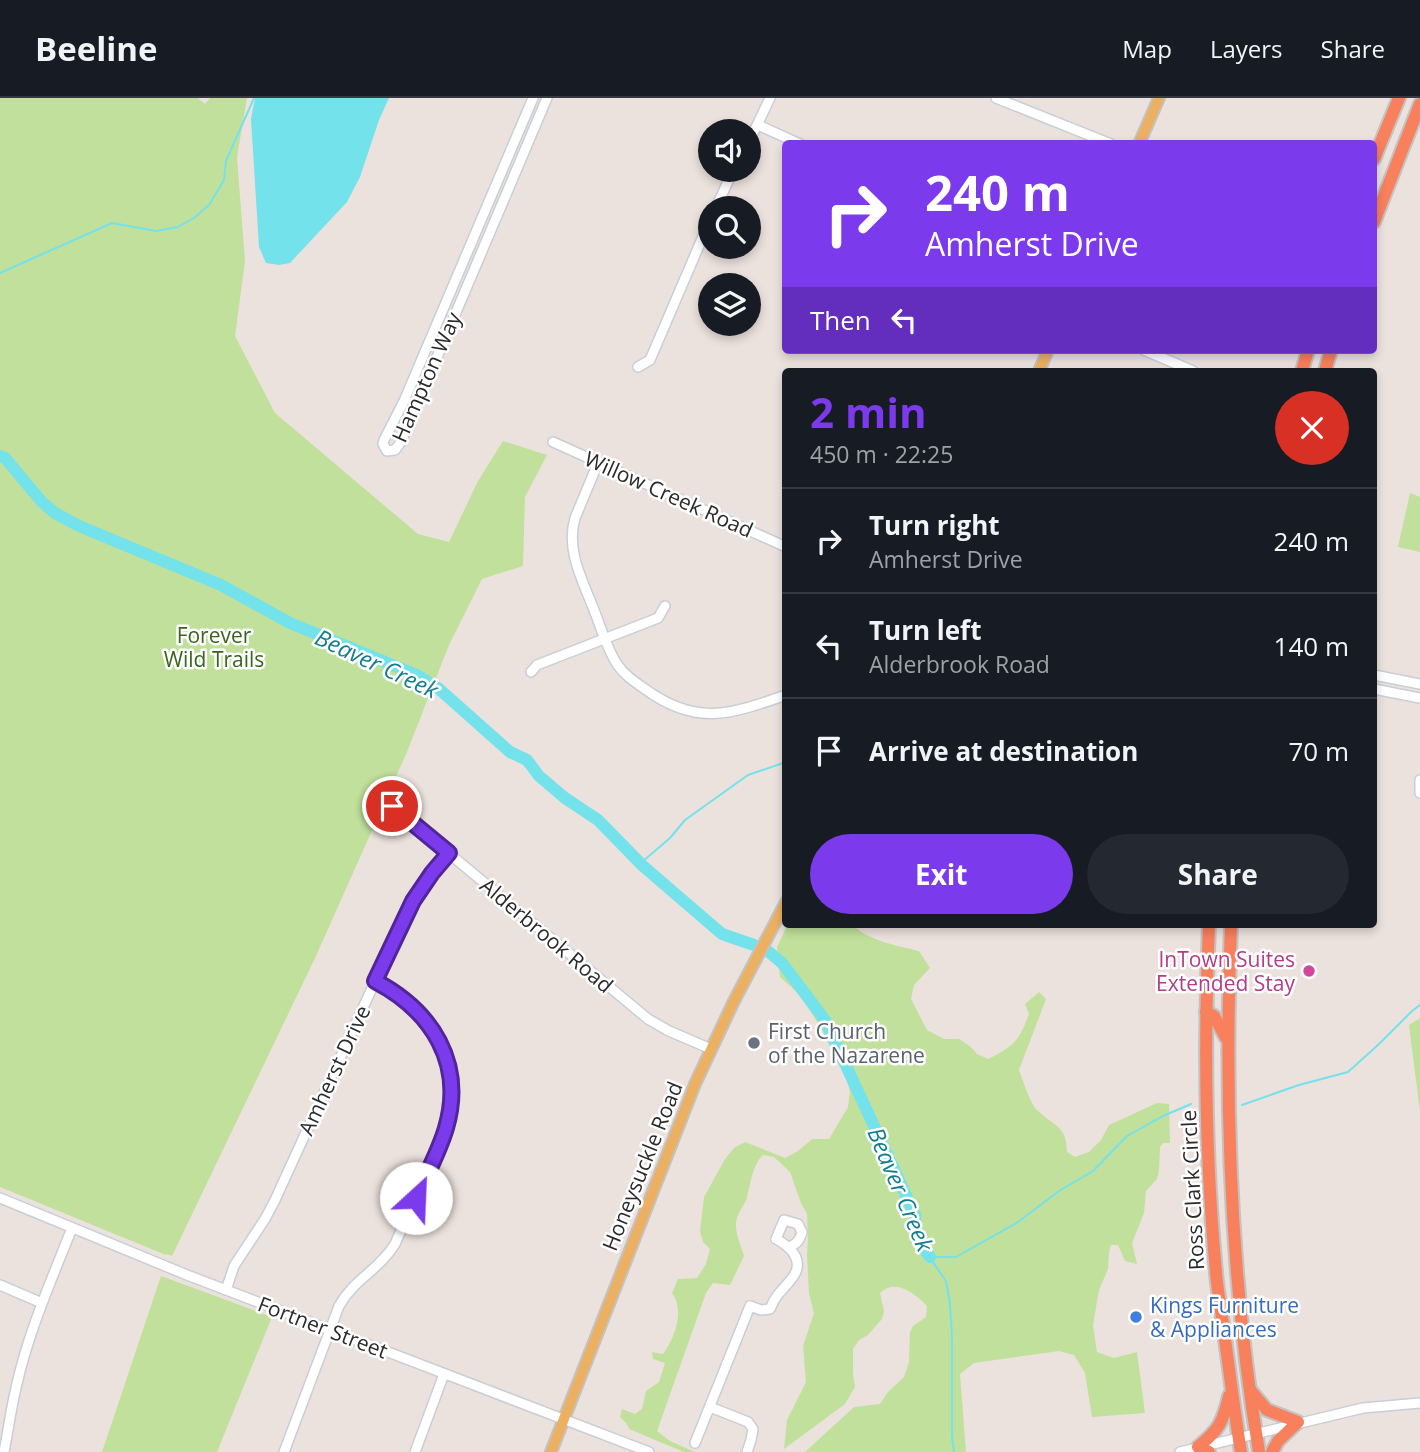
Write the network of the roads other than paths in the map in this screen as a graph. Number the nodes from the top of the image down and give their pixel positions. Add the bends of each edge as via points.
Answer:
1 (533, 98) edge
2 (547, 98) edge
3 (770, 98) edge
4 (996, 98) edge
5 (1159, 98) edge
6 (1399, 98) edge
7 (1420, 104) edge
8 (761, 119) edge
9 (761, 126) edge
10 (791, 140) edge
11 (1101, 140) edge
12 (1141, 140) edge
13 (1377, 152) edge
14 (1377, 214) edge
15 (698, 248) edge
16 (1153, 354) edge
17 (638, 367) dead end
18 (1186, 368) edge
19 (553, 442) dead end
20 (598, 463) junction
21 (782, 545) edge
22 (665, 606) dead end
23 (606, 638) junction
24 (531, 672) dead end
25 (1377, 676) edge
26 (1420, 684) edge
27 (1377, 690) edge
28 (782, 696) edge
29 (1420, 698) edge
30 (1420, 779) edge
31 (1420, 793) edge
32 (392, 806) dead end
33 (449, 853) junction
34 (782, 910) edge
35 (1209, 928) edge
36 (1231, 928) edge
37 (1207, 976) junction
38 (375, 981) junction
39 (1228, 999) junction
40 (1206, 1012) junction
41 (1227, 1042) junction
42 (711, 1049) junction
43 (0, 1198) edge
44 (72, 1228) junction
45 (789, 1247) dead end
46 (0, 1285) edge
47 (226, 1290) junction
48 (42, 1303) junction
49 (329, 1329) junction
50 (444, 1374) junction
51 (1231, 1386) junction
52 (1249, 1388) junction
53 (1420, 1402) edge
54 (709, 1407) junction
55 (563, 1419) junction
56 (1298, 1423) junction
57 (1256, 1433) junction
58 (1238, 1437) junction
59 (695, 1443) dead end
60 (1203, 1450) edge
61 (4, 1452) edge
62 (284, 1452) edge
63 (415, 1452) edge
64 (551, 1452) edge
65 (649, 1452) edge
66 (747, 1452) edge
67 (1180, 1452) edge
68 (1241, 1452) edge
69 (1259, 1452) edge
70 (1272, 1452) edge

1 - 2 street, Hampton Way via 384,440 387,451 401,442
3 - 8 street
4 - 11 street
5 - 12 main road
6 - 13 highway
7 - 14 highway
9 - 10 street
15 - 17 street via 650,360
16 - 18 street
19 - 20 street, Willow Creek Road
20 - 21 street, Willow Creek Road
20 - 23 street via 572,537 578,569
22 - 23 street via 657,618
23 - 24 street via 537,665
23 - 28 street via 624,674 685,710 712,715
25 - 26 street
27 - 29 street
30 - 31 street
32 - 33 street, Alderbrook Road
33 - 38 street, Amherst Drive via 413,901
33 - 42 street, Alderbrook Road via 648,1019
34 - 42 main road, Honeysuckle Road
35 - 37 highway, Ross Clark Circle
36 - 39 highway, Ross Clark Circle
37 - 39 highway via 1216,994
37 - 40 highway, Ross Clark Circle
38 - 47 street, Amherst Drive via 275,1200 234,1266
38 - 49 street via 412,1006 430,1027 446,1058 452,1100 443,1139 395,1244 378,1266 350,1289
39 - 41 highway, Ross Clark Circle
40 - 41 highway via 1214,1016
40 - 51 highway, Ross Clark Circle via 1212,1226
41 - 52 highway, Ross Clark Circle via 1230,1168
42 - 55 main road, Honeysuckle Road
43 - 44 street, Fortner Street
44 - 47 street, Fortner Street
44 - 48 street
45 - 54 street via 797,1259 797,1272 770,1309 750,1306
46 - 48 street
47 - 49 street, Fortner Street
48 - 61 street via 15,1388
49 - 50 street, Fortner Street
49 - 62 street
50 - 55 street, Fortner Street
50 - 63 street
51 - 58 highway, Ross Clark Circle
51 - 60 highway via 1222,1422
52 - 56 highway via 1267,1410
52 - 57 highway, Ross Clark Circle
53 - 56 street via 1363,1408
54 - 59 street
54 - 66 street via 748,1422 753,1429
55 - 64 main road, Honeysuckle Road
55 - 65 street, Fortner Street
56 - 57 street
56 - 70 highway
57 - 58 street
57 - 69 highway, Ross Clark Circle
58 - 60 street
58 - 68 highway, Ross Clark Circle
60 - 67 street

